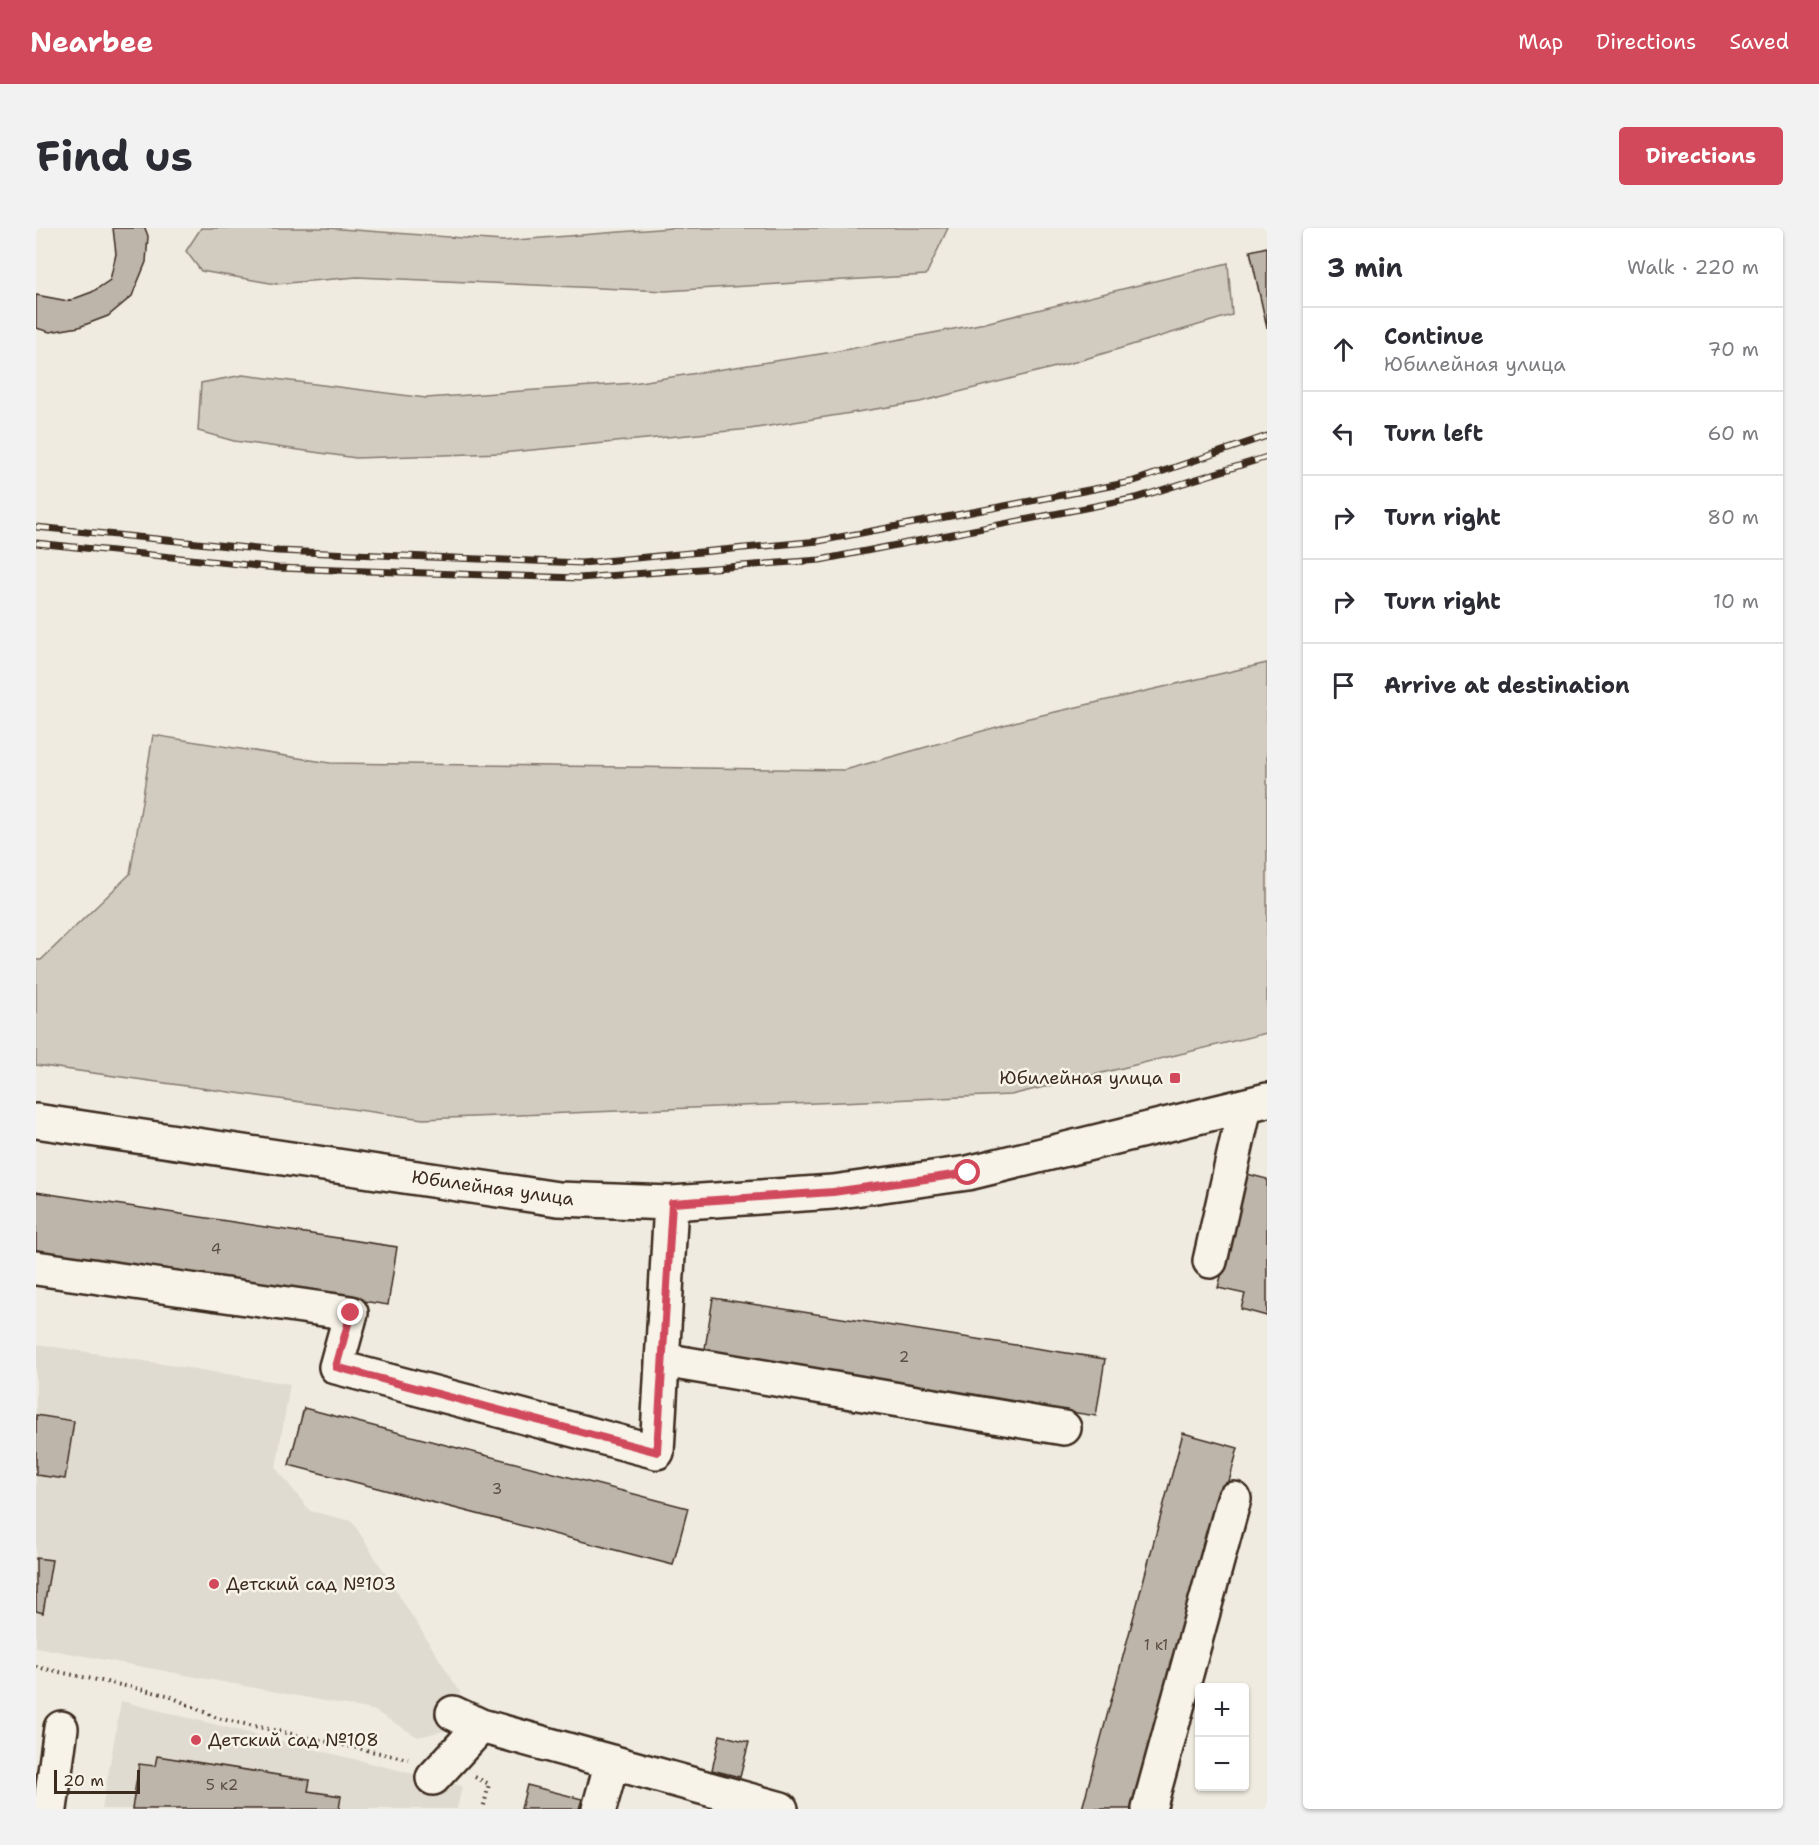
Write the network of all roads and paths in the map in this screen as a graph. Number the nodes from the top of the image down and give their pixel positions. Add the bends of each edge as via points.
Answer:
1 (1256, 1103) edge
2 (36, 1121) edge
3 (672, 1203) junction
4 (1210, 1261) dead end
5 (36, 1268) edge
6 (663, 1360) junction
7 (1064, 1428) dead end
8 (1234, 1499) dead end
9 (36, 1666) edge
10 (61, 1728) dead end
11 (612, 1762) junction
12 (440, 1771) joint
13 (50, 1809) edge
14 (599, 1809) edge
15 (781, 1809) edge
16 (1149, 1809) edge

1 - 3 street, Юбилейная улица via 968,1173 833,1192
1 - 4 street
2 - 3 street, Юбилейная улица via 558,1199
3 - 6 street
5 - 6 street via 351,1313 336,1367 657,1452
6 - 7 street
8 - 16 street
9 - 12 path via 167,1695 217,1718
10 - 13 street
11 - 12 street via 467,1720
11 - 14 street
11 - 15 street

